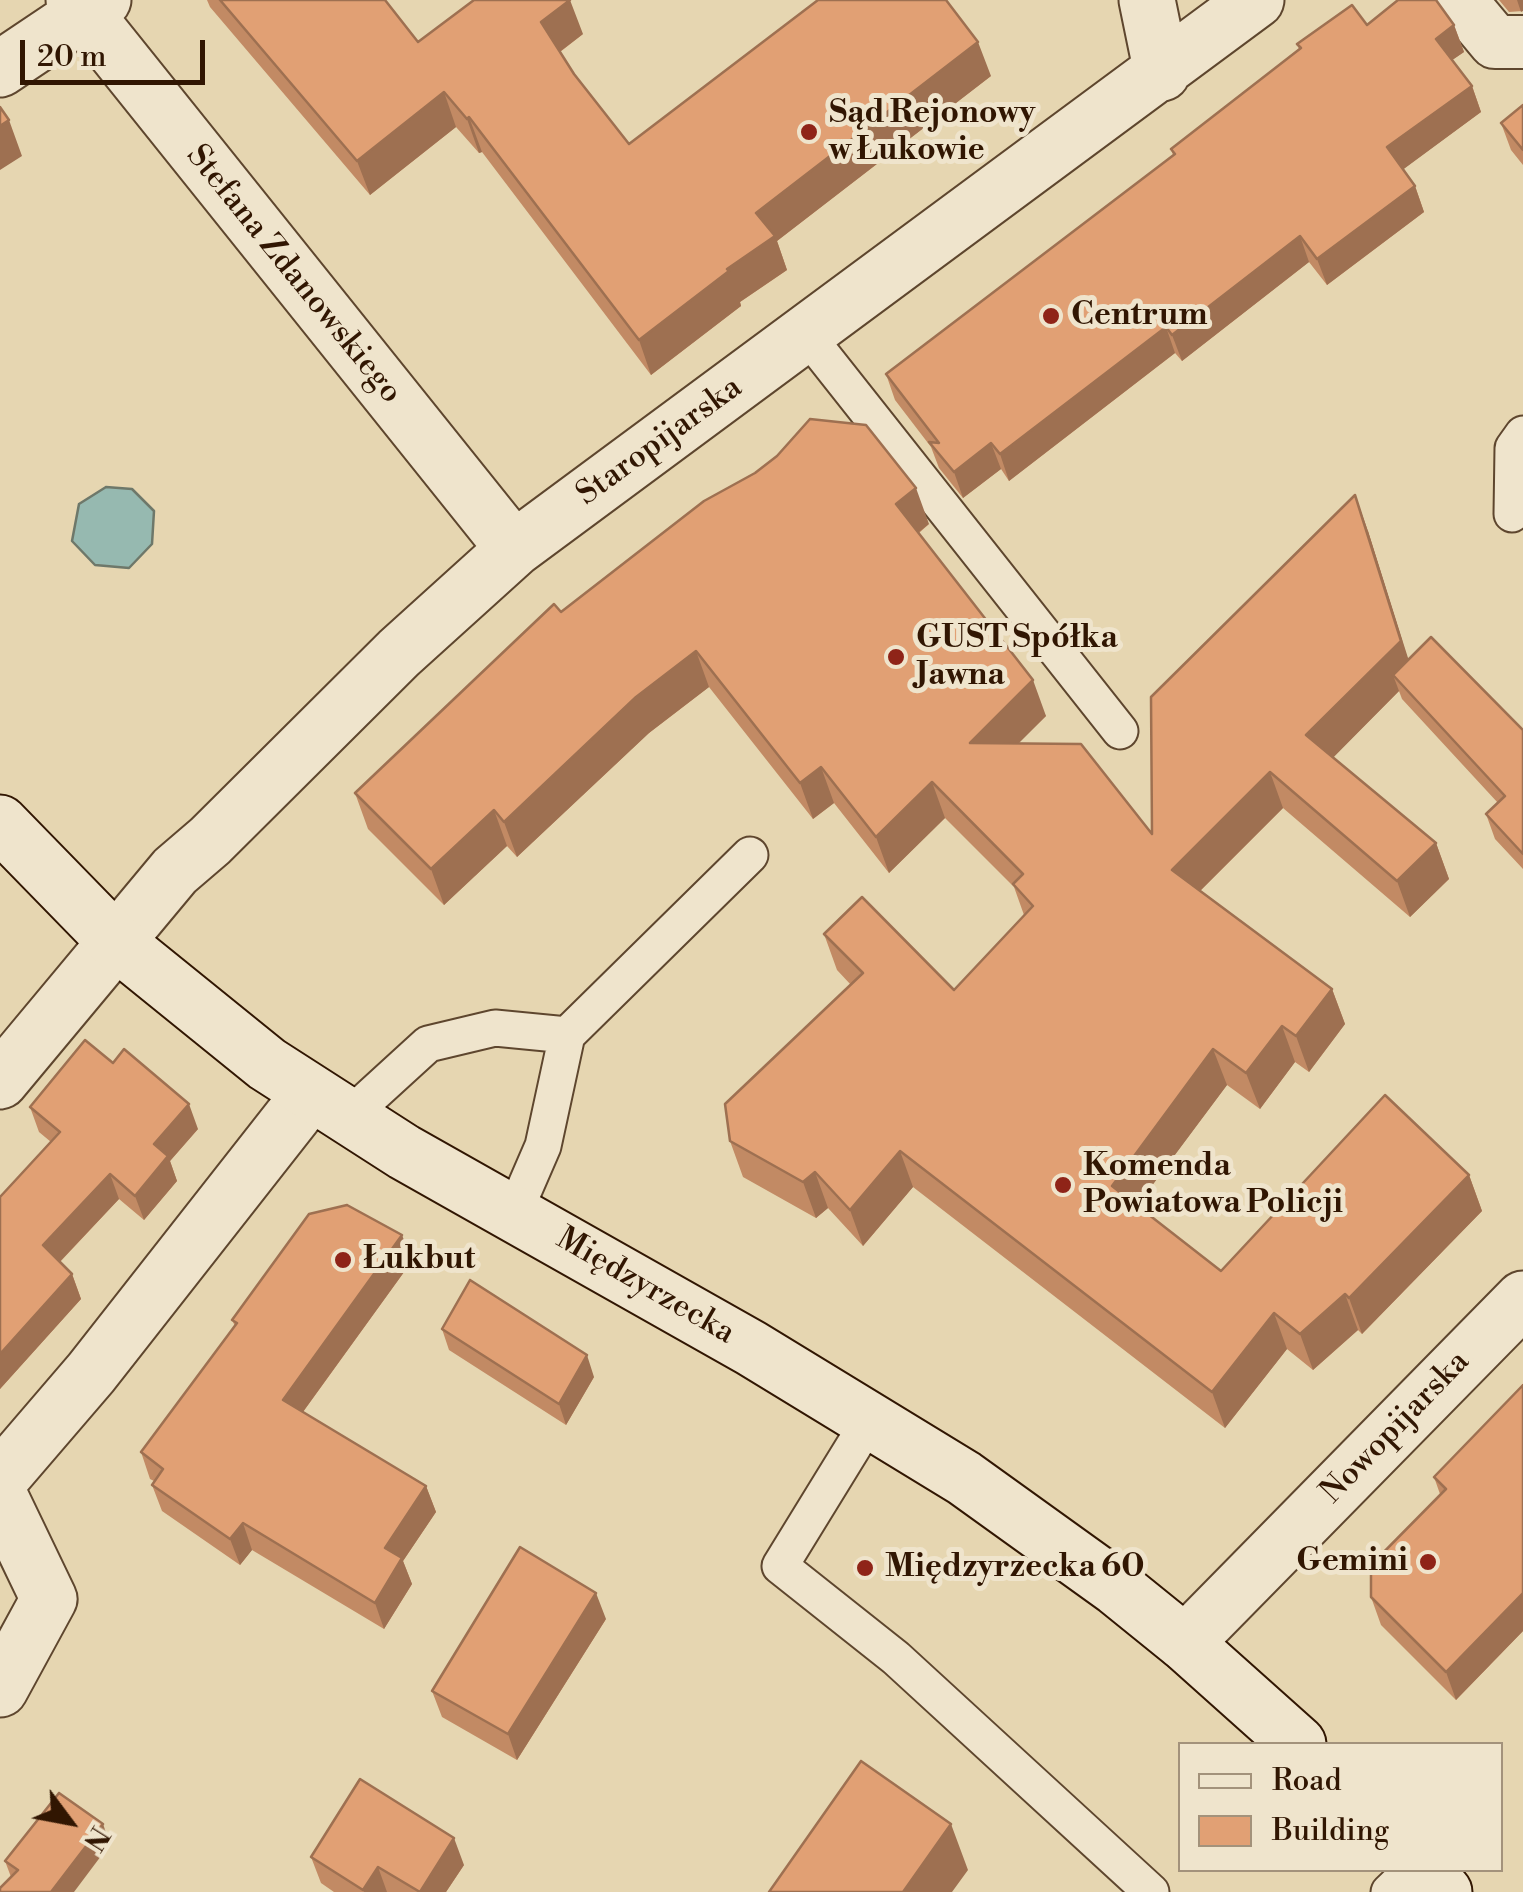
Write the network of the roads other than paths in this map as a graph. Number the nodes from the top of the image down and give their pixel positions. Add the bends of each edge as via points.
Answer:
1 (1147, 0) edge
2 (1256, 0) edge
3 (1460, 0) edge
4 (86, 4) edge
5 (1523, 42) edge
6 (0, 69) edge
7 (1162, 72) junction
8 (806, 334) junction
9 (1523, 434) edge
10 (1512, 514) dead end
11 (514, 549) junction
12 (1120, 731) dead end
13 (0, 823) edge
14 (750, 855) dead end
15 (115, 941) junction
16 (568, 1035) junction
17 (0, 1081) edge
18 (328, 1106) junction
19 (514, 1213) junction
20 (1523, 1299) edge
21 (871, 1418) junction
22 (0, 1479) edge
23 (0, 1497) edge
24 (1185, 1643) junction
25 (0, 1690) edge
26 (1296, 1742) edge
27 (1410, 1872) edge
28 (1426, 1872) edge
29 (1151, 1892) edge
30 (1388, 1892) edge
31 (1444, 1892) edge

1 - 7 street
2 - 7 street, Staropijarska
3 - 5 street via 1494,42
4 - 6 street
4 - 11 street, Stefana Zdanowskiego
7 - 8 street, Staropijarska
8 - 11 street, Staropijarska
8 - 12 lane
9 - 10 lane via 1513,448
11 - 15 street, Staropijarska via 175,872
13 - 15 street, Międzyrzecka
14 - 16 lane
15 - 17 street, Staropijarska
15 - 18 street, Międzyrzecka via 224,1032
16 - 18 lane via 494,1028 428,1044
16 - 19 lane via 543,1146
18 - 19 street, Międzyrzecka
18 - 22 street
19 - 21 street, Międzyrzecka
20 - 24 street, Nowopijarska
21 - 24 street, Międzyrzecka via 1036,1528
21 - 29 lane via 780,1566 896,1658
23 - 25 street via 49,1598
24 - 26 street, Międzyrzecka
27 - 30 lane
28 - 31 street

